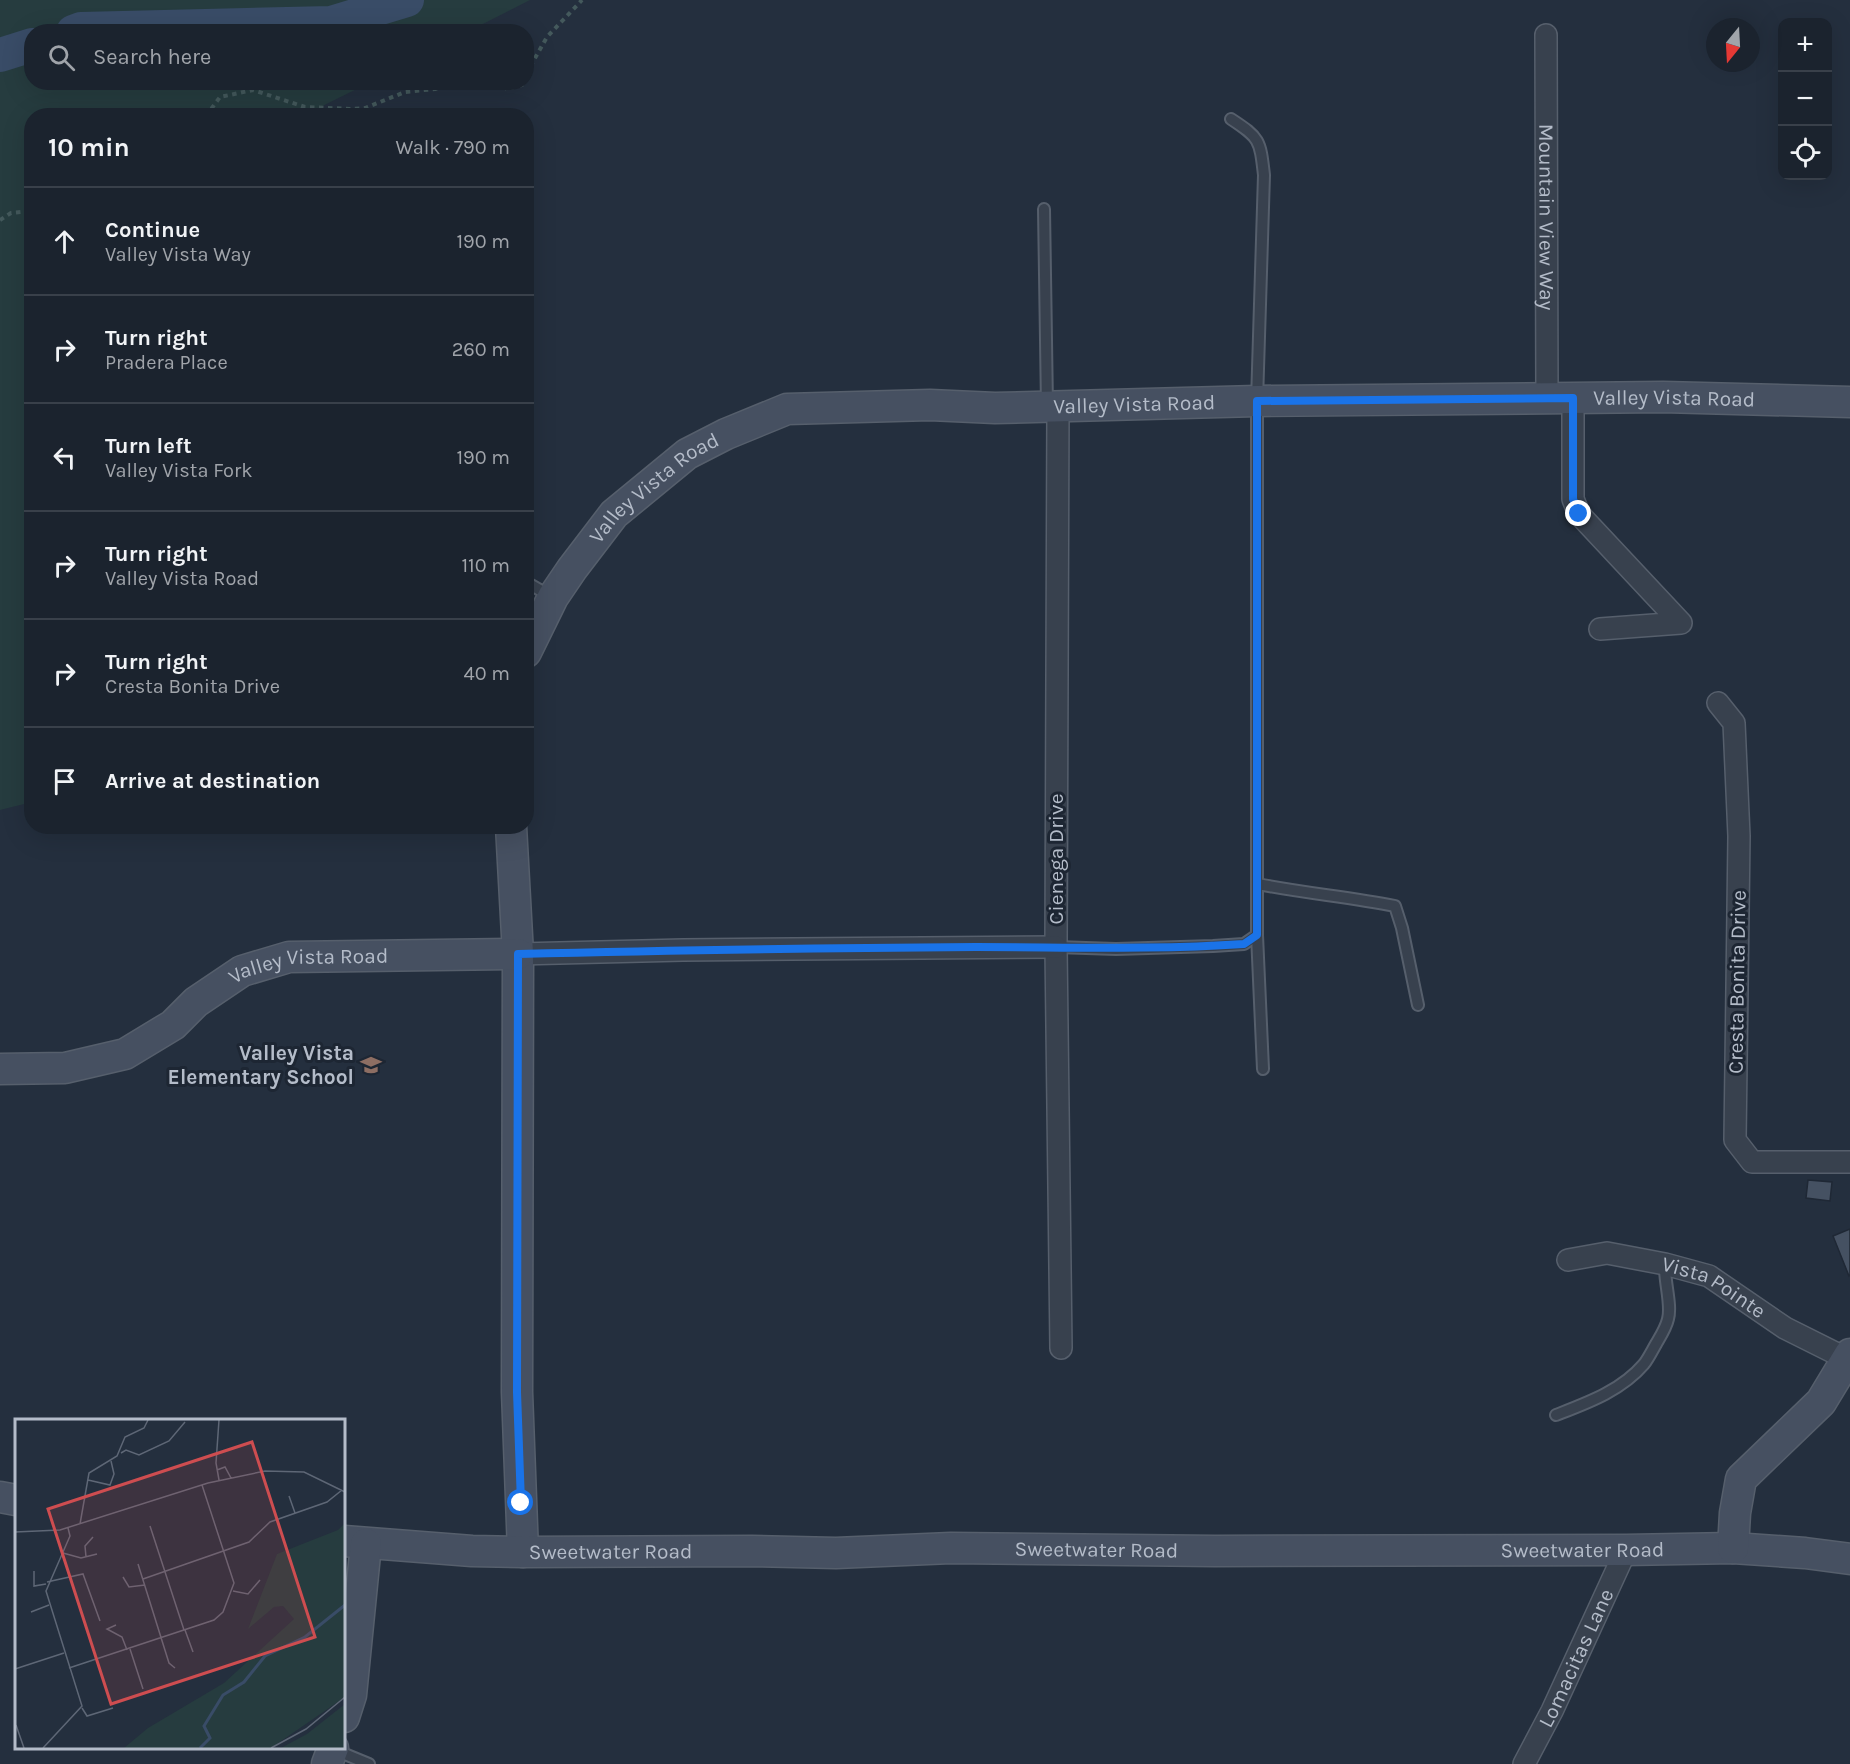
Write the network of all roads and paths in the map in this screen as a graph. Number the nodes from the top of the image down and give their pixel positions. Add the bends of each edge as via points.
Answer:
1 (582, 0) edge
2 (1546, 35) dead end
3 (534, 60) edge
4 (253, 90) edge
5 (253, 90) edge
6 (425, 90) edge
7 (212, 108) edge
8 (328, 108) edge
9 (365, 108) edge
10 (1231, 119) dead end
11 (1044, 209) dead end
12 (24, 212) edge
13 (0, 220) edge
14 (1560, 398) junction
15 (1257, 401) junction
16 (1850, 402) edge
17 (1053, 406) junction
18 (534, 586) edge
19 (553, 597) junction
20 (1600, 630) dead end
21 (534, 636) edge
22 (1718, 703) dead end
23 (511, 834) edge
24 (1257, 884) junction
25 (1257, 935) junction
26 (1056, 947) junction
27 (518, 954) junction
28 (1418, 1005) dead end
29 (1263, 1069) dead end
30 (0, 1070) edge
31 (1850, 1162) edge
32 (1568, 1260) dead end
33 (1665, 1264) junction
34 (1061, 1348) dead end
35 (1848, 1357) edge
36 (1556, 1415) dead end
37 (0, 1497) edge
38 (15, 1500) edge
39 (355, 1543) edge
40 (1733, 1548) junction
41 (1626, 1550) junction
42 (523, 1552) junction
43 (1850, 1559) edge
44 (351, 1629) edge
45 (345, 1714) edge
46 (331, 1753) edge
47 (369, 1764) edge
48 (1524, 1764) edge

1 - 3 path via 547,37
2 - 14 street, Mountain View Way
4 - 8 path via 305,107
5 - 7 path via 220,97
6 - 9 path via 405,92
10 - 15 lane via 1253,134 1261,147 1264,175
11 - 17 lane
12 - 13 path via 11,213
14 - 15 street, Valley Vista Road
14 - 16 street, Valley Vista Road
14 - 20 street via 1573,499 1579,514 1681,623
15 - 17 street, Valley Vista Road
15 - 24 lane
17 - 19 street, Valley Vista Road via 787,409 687,454 614,514
17 - 26 street, Cienega Drive
18 - 19 lane
19 - 21 street, Valley Vista Road
22 - 31 street, Cresta Bonita Drive via 1734,723 1739,836 1735,1140 1752,1162
23 - 27 street
24 - 25 lane
24 - 28 lane via 1395,906
25 - 26 lane via 1244,944 1223,946
25 - 29 lane
26 - 27 street
26 - 34 street, Cienega Drive
27 - 30 street, Valley Vista Road via 289,957 242,970 196,1002 173,1025 125,1054 65,1068
27 - 42 street via 517,1392
32 - 33 street, Vista Pointe via 1607,1253
33 - 35 street, Vista Pointe via 1709,1276 1785,1328
33 - 36 lane via 1668,1320 1644,1364 1621,1385
35 - 40 street via 1821,1402 1741,1479
37 - 38 street
39 - 42 street, Sweetwater Road
39 - 44 street
40 - 41 street, Sweetwater Road
40 - 43 street, Sweetwater Road
41 - 42 street, Sweetwater Road via 951,1548 836,1553
41 - 48 street, Lomacitas Lane
44 - 45 street via 351,1695
46 - 47 lane

